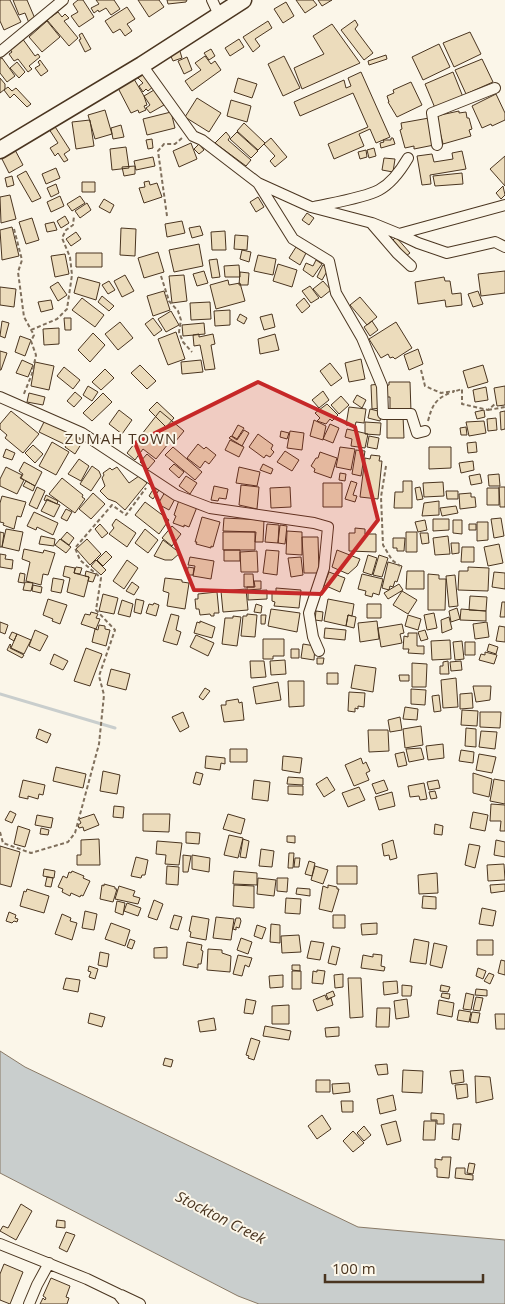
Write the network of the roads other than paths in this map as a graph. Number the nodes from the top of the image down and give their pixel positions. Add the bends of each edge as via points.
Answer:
1 (63, 0) edge
2 (243, 0) edge
3 (215, 7) edge
4 (0, 52) edge
5 (142, 65) junction
6 (495, 88) dead end
7 (437, 145) dead end
8 (0, 150) edge
9 (408, 158) dead end
10 (258, 183) junction
11 (505, 205) edge
12 (311, 207) junction
13 (372, 223) junction
14 (399, 234) junction
15 (505, 247) edge
16 (412, 266) dead end
17 (0, 397) edge
18 (425, 431) road end
19 (319, 651) dead end
20 (0, 1244) edge
21 (49, 1263) junction
22 (118, 1294) junction
23 (29, 1304) edge
24 (126, 1304) edge
25 (140, 1304) edge

1 - 4 street
2 - 3 highway
3 - 5 highway
5 - 8 highway
5 - 10 street via 193,136
6 - 7 street via 432,113
9 - 12 street via 400,172 379,190
10 - 12 street
10 - 18 street via 293,240 329,261 336,293 362,338 382,386 384,414 411,414 417,433
11 - 14 street
12 - 13 street
13 - 14 street
13 - 16 street via 396,253
14 - 15 street via 447,253 495,242
17 - 19 street via 82,433 176,495 210,508 328,527 324,568 309,613
20 - 21 street
21 - 22 street
21 - 23 street
22 - 24 street
22 - 25 street

